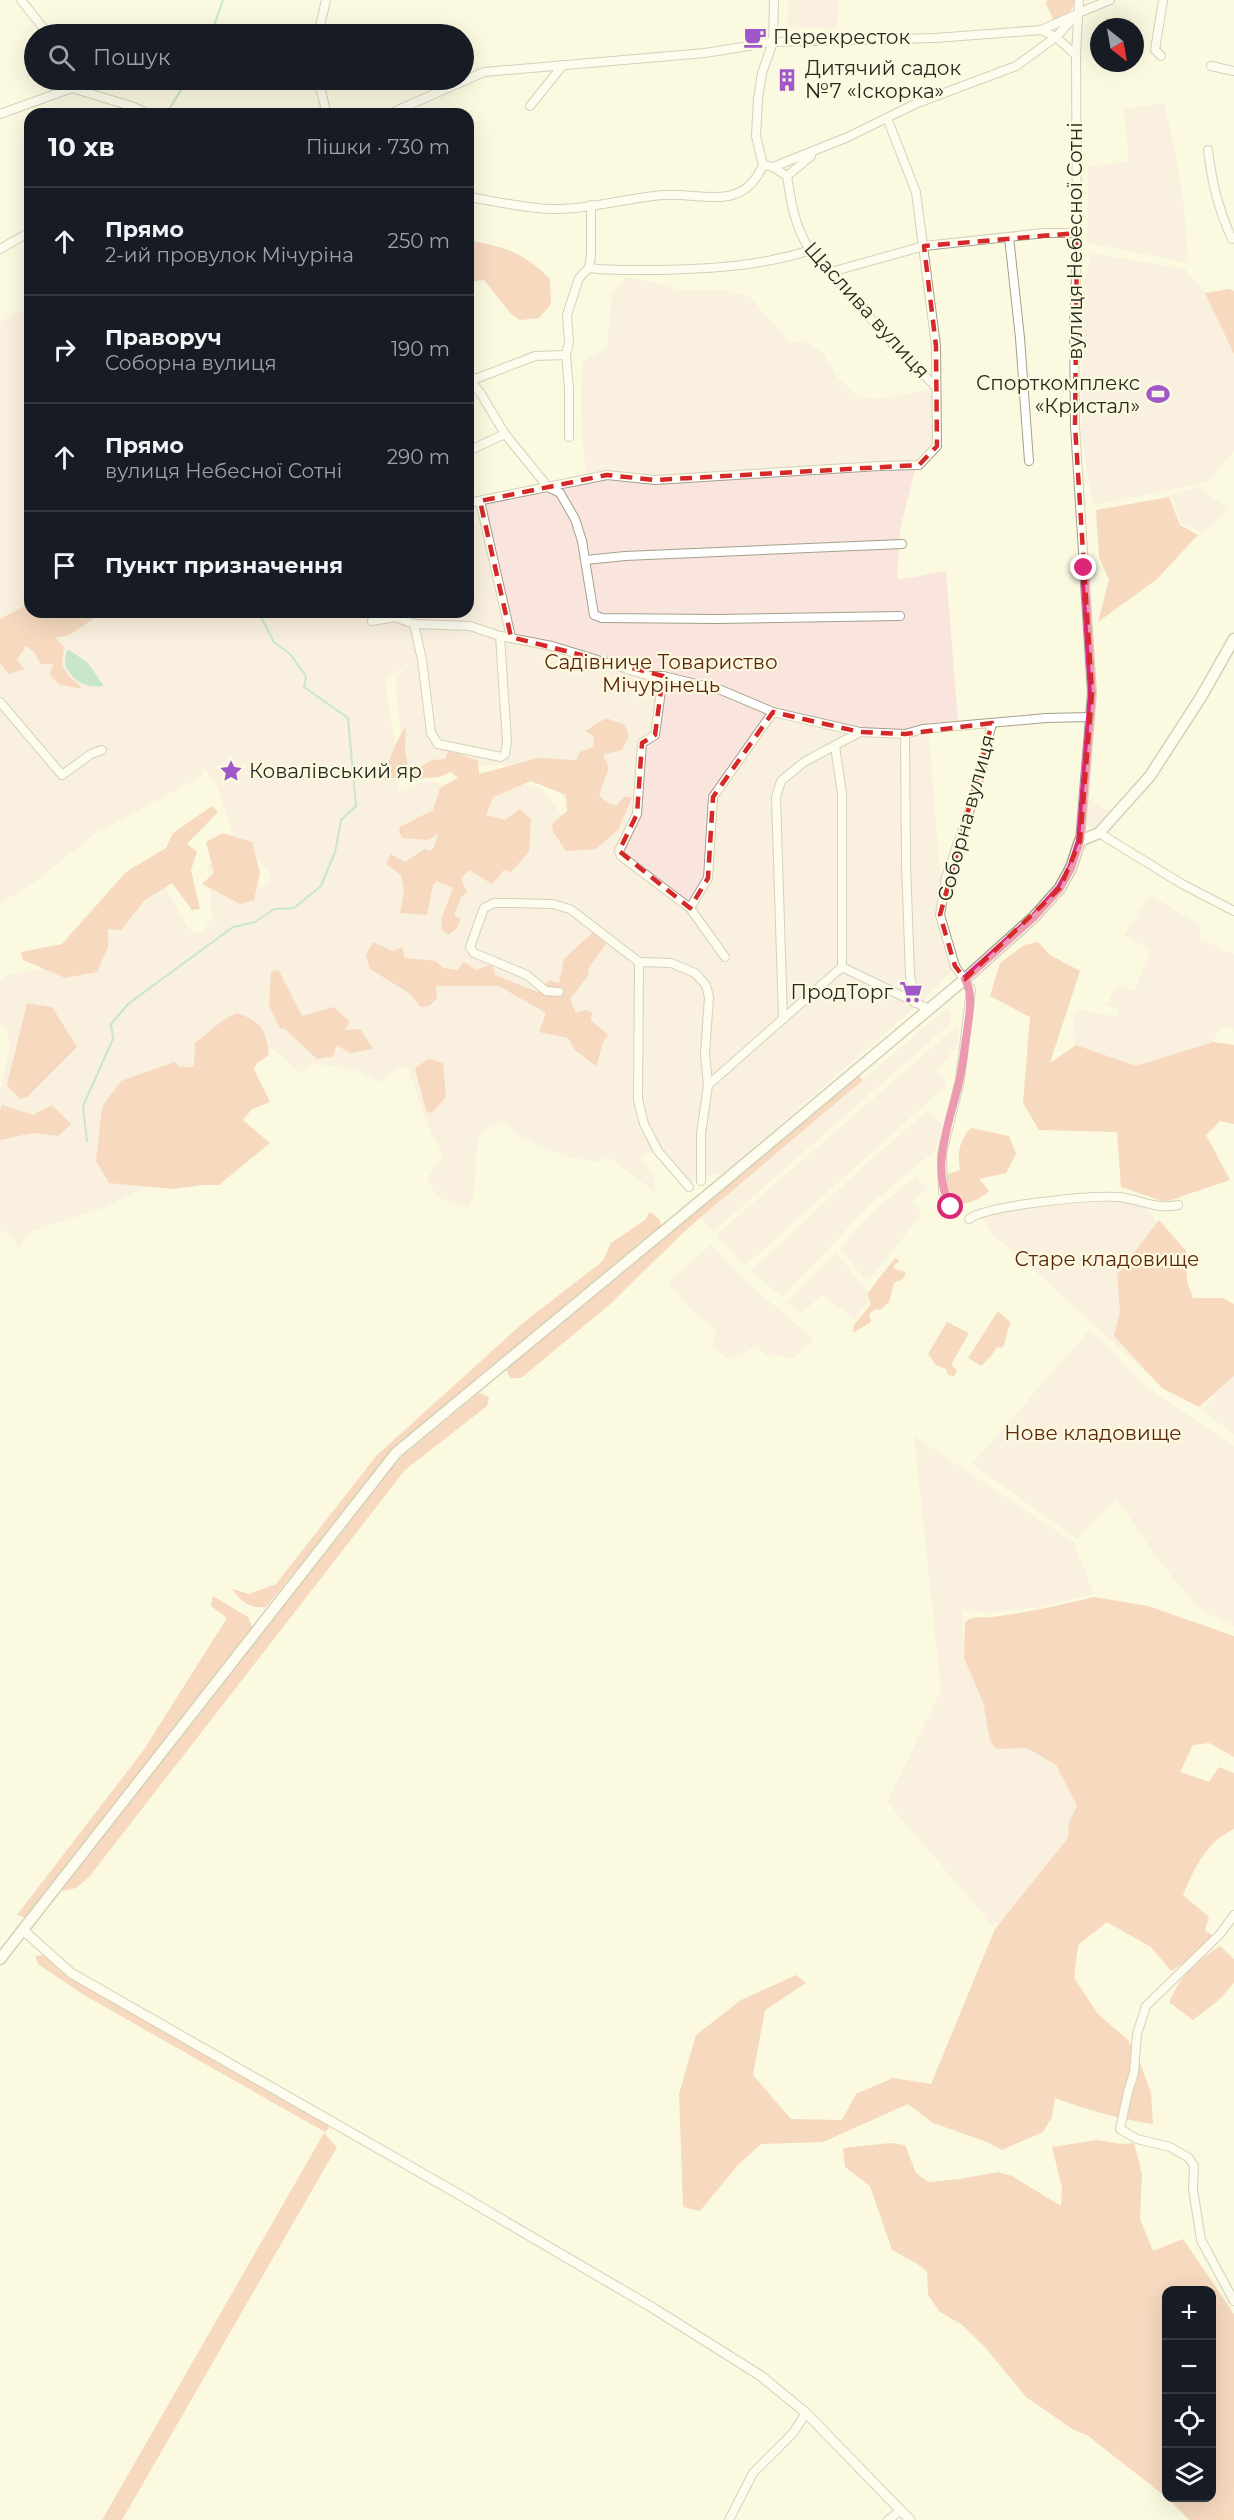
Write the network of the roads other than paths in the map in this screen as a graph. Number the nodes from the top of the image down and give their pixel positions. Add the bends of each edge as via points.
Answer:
1 (21, 0) edge
2 (326, 0) edge
3 (774, 0) edge
4 (1079, 0) edge
5 (1110, 0) edge
6 (1163, 0) edge
7 (1078, 13) junction
8 (40, 24) edge
9 (320, 24) edge
10 (1041, 30) junction
11 (1056, 37) junction
12 (773, 42) junction
13 (1076, 55) junction
14 (1161, 56) dead end
15 (563, 65) junction
16 (1211, 66) dead end
17 (1234, 71) edge
18 (474, 76) edge
19 (57, 90) edge
20 (87, 90) edge
21 (321, 90) edge
22 (443, 90) edge
23 (531, 106) dead end
24 (136, 108) edge
25 (325, 108) edge
26 (403, 108) edge
27 (0, 114) edge
28 (887, 118) junction
29 (1208, 150) dead end
30 (817, 151) junction
31 (763, 165) junction
32 (773, 167) junction
33 (787, 176) junction
34 (474, 198) edge
35 (591, 206) junction
36 (1077, 233) junction
37 (24, 235) edge
38 (1009, 237) junction
39 (1233, 239) edge
40 (924, 246) junction
41 (0, 249) edge
42 (811, 250) junction
43 (589, 268) junction
44 (831, 272) junction
45 (567, 355) junction
46 (474, 376) edge
47 (474, 387) edge
48 (936, 387) junction
49 (505, 434) junction
50 (569, 437) dead end
51 (474, 447) edge
52 (1029, 461) dead end
53 (548, 487) junction
54 (480, 501) junction
55 (474, 502) edge
56 (902, 544) dead end
57 (586, 560) junction
58 (900, 616) dead end
59 (384, 618) edge
60 (401, 618) edge
61 (372, 621) dead end
62 (414, 624) junction
63 (500, 636) junction
64 (512, 637) junction
65 (1233, 644) edge
66 (663, 676) junction
67 (0, 702) edge
68 (773, 712) junction
69 (1090, 717) junction
70 (992, 723) junction
71 (860, 732) junction
72 (905, 734) junction
73 (835, 746) junction
74 (102, 750) dead end
75 (1099, 833) junction
76 (1080, 841) junction
77 (690, 908) junction
78 (1234, 911) edge
79 (726, 957) dead end
80 (639, 963) junction
81 (842, 967) junction
82 (965, 979) junction
83 (559, 992) dead end
84 (916, 1003) junction
85 (929, 1009) junction
86 (783, 1019) junction
87 (708, 1085) junction
88 (701, 1181) dead end
89 (689, 1187) dead end
90 (1178, 1204) dead end
91 (951, 1207) dead end
92 (969, 1219) dead end
93 (1234, 1915) edge
94 (23, 1930) junction
95 (0, 1959) edge
96 (1234, 2301) edge
97 (806, 2413) junction
98 (900, 2511) junction
99 (729, 2520) edge
100 (888, 2520) edge
101 (910, 2520) edge

1 - 8 street
2 - 9 street
3 - 12 street
4 - 7 street, вулиця Небесної Сотні
5 - 7 street
6 - 14 street via 1155,50
7 - 10 street
7 - 11 street
7 - 13 street, вулиця Небесної Сотні
10 - 11 street
10 - 12 street via 935,38
11 - 13 street
11 - 28 street via 1016,66
12 - 15 street
12 - 31 street via 758,99 756,136
13 - 36 street, вулиця Небесної Сотні
15 - 18 street via 484,72
15 - 23 street
16 - 17 street
19 - 27 street
20 - 24 street
21 - 25 street
22 - 26 street
28 - 30 street
28 - 40 street via 916,192
29 - 39 street via 1213,191
30 - 32 street
30 - 33 street
31 - 32 street
31 - 35 street via 756,180 719,199 665,195
32 - 33 street
33 - 42 street, Щаслива вулиця via 792,212
34 - 35 street via 550,209
35 - 43 street
36 - 38 street
36 - 69 street, вулиця Небесної Сотні via 1075,426 1092,693
37 - 41 street
38 - 40 street
38 - 52 street
40 - 44 street
40 - 48 street via 936,346
42 - 43 street via 778,260 702,270
42 - 44 street, Щаслива вулиця
43 - 45 street via 579,278 567,315
44 - 48 street, Щаслива вулиця
45 - 46 street via 535,356
45 - 50 street
47 - 49 street
48 - 53 street via 937,446 919,465 655,480 607,475
49 - 51 street
49 - 53 street
53 - 54 street
53 - 57 street via 560,493 575,519
54 - 55 street
54 - 64 street
56 - 57 street
57 - 58 street via 591,607 594,615 602,618
59 - 61 street
60 - 62 street
62 - 63 street via 470,626
62 - 63 street via 431,733 438,744 501,757 506,754 507,742
63 - 64 street
64 - 66 street via 650,676
65 - 75 main road via 1150,776
66 - 68 street via 721,690
66 - 77 street via 655,735 642,743 637,814 619,851
67 - 74 street via 62,775
68 - 71 street
68 - 77 street via 713,797 708,878
69 - 70 street
69 - 76 street, вулиця Небесної Сотні
70 - 72 street
70 - 82 street, Соборна вулиця via 974,798 946,877 940,915 956,966
71 - 72 street
71 - 73 street
72 - 84 street via 910,975
73 - 81 street via 842,794
73 - 86 street via 804,762 781,781 776,797
75 - 76 main road
75 - 78 street
76 - 82 main road via 1060,888
77 - 79 street
80 - 83 street via 570,909 552,904 513,903 494,903 484,908 471,947 474,953 527,975 546,991
80 - 87 street via 671,963 695,973 706,985
80 - 89 street via 638,1100 644,1124 658,1151
81 - 84 street
81 - 86 street
82 - 85 main road
82 - 91 street, Соборна вулиця via 971,990 969,1018 960,1080 942,1153 943,1192
84 - 85 street
85 - 94 main road via 396,1453
86 - 87 street
87 - 88 street via 701,1134
90 - 92 street via 1160,1207 1122,1198 1090,1197 1016,1206
93 - 96 street via 1220,1934 1146,2006 1137,2034 1134,2073 1120,2129 1189,2158 1194,2166 1193,2189 1201,2240
94 - 95 main road
94 - 97 street via 71,1973 653,2308 761,2376
97 - 98 street
97 - 99 street via 793,2433 753,2473
98 - 100 street
98 - 101 street

